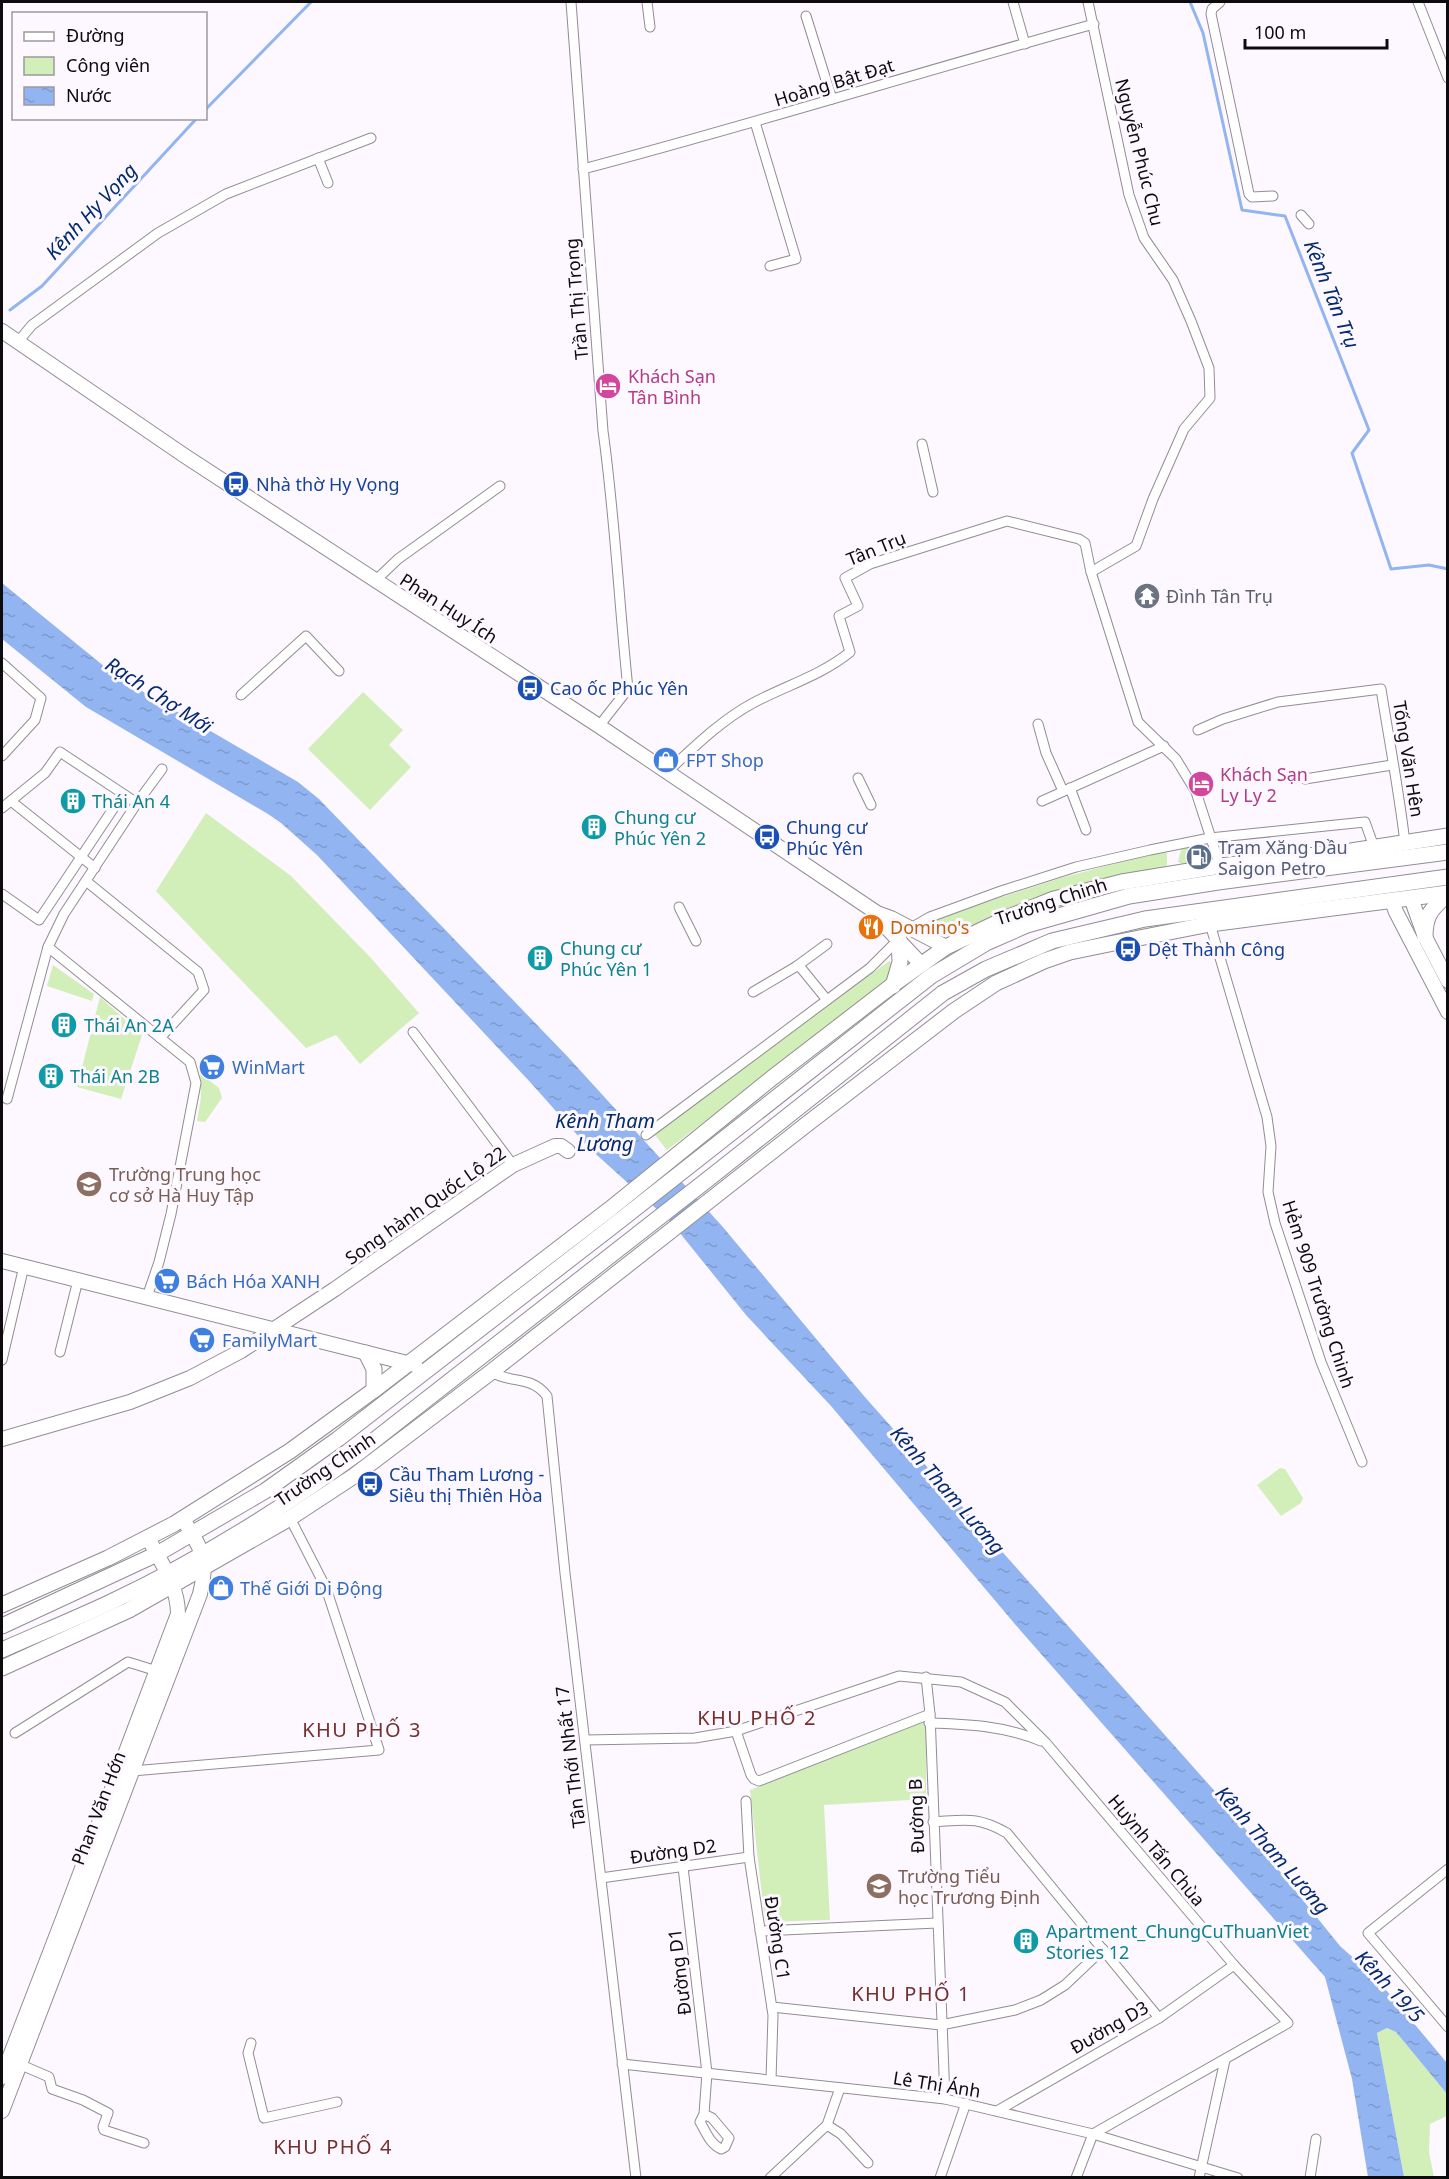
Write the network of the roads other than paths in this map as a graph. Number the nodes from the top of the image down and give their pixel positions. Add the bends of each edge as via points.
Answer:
1 (571, 2) edge
2 (647, 2) edge
3 (1013, 2) edge
4 (1088, 2) edge
5 (1220, 2) edge
6 (1418, 2) edge
7 (806, 16) dead end
8 (1094, 24) junction
9 (650, 27) dead end
10 (1025, 44) junction
11 (1448, 78) edge
12 (832, 99) junction
13 (755, 122) junction
14 (371, 138) dead end
15 (318, 158) junction
16 (583, 169) junction
17 (328, 183) dead end
18 (1273, 196) dead end
19 (1301, 215) dead end
20 (1309, 224) dead end
21 (770, 266) dead end
22 (10, 338) edge
23 (922, 444) dead end
24 (500, 486) dead end
25 (933, 492) dead end
26 (1091, 572) junction
27 (375, 581) junction
28 (2, 663) edge
29 (339, 671) dead end
30 (241, 695) dead end
31 (1038, 724) dead end
32 (598, 726) junction
33 (1198, 730) dead end
34 (1164, 746) junction
35 (2, 756) edge
36 (1392, 765) junction
37 (162, 769) dead end
38 (666, 772) junction
39 (858, 778) dead end
40 (1305, 779) dead end
41 (1067, 790) junction
42 (123, 794) junction
43 (11, 801) junction
44 (1042, 801) dead end
45 (137, 803) junction
46 (871, 805) dead end
47 (2, 808) edge
48 (1086, 830) dead end
49 (1448, 836) edge
50 (1210, 838) junction
51 (1406, 850) junction
52 (1448, 852) edge
53 (1377, 854) junction
54 (81, 858) junction
55 (1220, 866) junction
56 (95, 868) junction
57 (1448, 876) edge
58 (86, 881) junction
59 (1409, 881) junction
60 (1387, 884) junction
61 (2, 894) edge
62 (1448, 894) edge
63 (1411, 898) junction
64 (1392, 901) junction
65 (679, 907) dead end
66 (1210, 924) junction
67 (904, 934) junction
68 (1425, 937) junction
69 (696, 941) dead end
70 (827, 944) dead end
71 (48, 947) junction
72 (951, 953) junction
73 (797, 966) junction
74 (926, 970) junction
75 (969, 979) junction
76 (1448, 981) edge
77 (894, 984) junction
78 (753, 992) dead end
79 (943, 993) junction
80 (978, 994) junction
81 (827, 1000) junction
82 (954, 1011) junction
83 (1448, 1012) edge
84 (879, 1017) junction
85 (413, 1032) dead end
86 (160, 1038) junction
87 (2, 1077) edge
88 (772, 1078) junction
89 (12, 1080) junction
90 (783, 1092) junction
91 (7, 1099) dead end
92 (796, 1110) junction
93 (807, 1124) junction
94 (646, 1135) dead end
95 (568, 1151) dead end
96 (513, 1165) junction
97 (614, 1216) junction
98 (2, 1261) edge
99 (24, 1266) junction
100 (78, 1280) junction
101 (147, 1298) junction
102 (277, 1329) junction
103 (60, 1352) dead end
104 (366, 1353) junction
105 (2, 1360) edge
106 (407, 1363) junction
107 (428, 1368) junction
108 (491, 1372) junction
109 (374, 1390) junction
110 (2, 1439) edge
111 (1362, 1462) dead end
112 (286, 1512) junction
113 (183, 1519) junction
114 (192, 1534) junction
115 (148, 1538) junction
116 (157, 1554) junction
117 (204, 1560) junction
118 (170, 1579) junction
119 (2, 1605) edge
120 (2, 1626) edge
121 (2, 1650) edge
122 (2, 1668) edge
123 (157, 1671) junction
124 (926, 1677) junction
125 (929, 1719) junction
126 (736, 1731) junction
127 (15, 1732) dead end
128 (585, 1740) junction
129 (1046, 1743) junction
130 (132, 1771) junction
131 (746, 1801) dead end
132 (933, 1822) junction
133 (96, 1848) junction
134 (749, 1857) junction
135 (683, 1867) junction
136 (1448, 1869) edge
137 (601, 1878) junction
138 (937, 1923) junction
139 (760, 1931) junction
140 (1103, 1949) junction
141 (1233, 1965) junction
142 (772, 2007) junction
143 (1159, 2018) junction
144 (942, 2025) junction
145 (1448, 2027) edge
146 (251, 2043) dead end
147 (1226, 2060) junction
148 (20, 2064) junction
149 (622, 2064) junction
150 (707, 2073) junction
151 (2, 2077) edge
152 (771, 2080) junction
153 (840, 2088) junction
154 (945, 2099) junction
155 (338, 2102) dead end
156 (966, 2103) junction
157 (2, 2111) edge
158 (997, 2111) junction
159 (704, 2114) dead end
160 (827, 2125) junction
161 (1093, 2134) junction
162 (1316, 2139) dead end
163 (144, 2143) dead end
164 (868, 2163) dead end
165 (1202, 2166) junction
166 (636, 2178) edge
167 (770, 2178) edge
168 (940, 2178) edge
169 (1076, 2178) edge
170 (1199, 2178) edge
171 (1238, 2178) edge
172 (1310, 2178) edge

1 - 16 street, Trần Thị Trọng
2 - 9 street
3 - 10 street
4 - 8 street, Nguyễn Phúc Chu
5 - 18 street via 1211,14 1249,194
6 - 11 street
7 - 12 street
8 - 10 street, Hoàng Bật Đạt
8 - 26 street, Nguyễn Phúc Chu via 1129,195 1144,238 1173,280 1191,321 1209,368 1210,398 1184,429 1136,546
10 - 12 street, Hoàng Bật Đạt
12 - 13 street, Hoàng Bật Đạt
13 - 16 street, Hoàng Bật Đạt
13 - 21 street via 796,259
14 - 15 street
15 - 17 street
15 - 22 street via 226,194 158,233
16 - 32 street, Trần Thị Trọng via 628,689
19 - 20 street
22 - 27 main road, Phan Huy Ích
23 - 25 street
24 - 27 street via 398,559
26 - 34 street via 1138,722
26 - 38 street, Tân Trụ via 1085,543 1079,539 1007,521 870,564 845,578 858,606 839,616 850,652 751,704 712,731
27 - 32 main road, Phan Huy Ích
28 - 35 street via 40,698 35,720
29 - 30 street via 306,636
31 - 41 street via 1046,753
32 - 38 main road, Phan Huy Ích
33 - 36 street, Tống Văn Hên via 1278,702 1381,689
34 - 41 street
34 - 50 street via 1196,792
36 - 40 street
36 - 51 street, Tống Văn Hên
37 - 45 street
38 - 67 main road, Phan Huy Ích via 877,913 885,926
39 - 46 street
41 - 44 street
41 - 48 street
42 - 43 street via 60,752 45,773
42 - 45 street
42 - 54 street
43 - 47 street
43 - 54 street
45 - 56 street
49 - 51 main road, Trường Chinh
50 - 53 street, Trường Chinh via 1365,822
50 - 55 street
50 - 67 street, Trường Chinh via 1076,867 930,917
51 - 52 main road, Trường Chinh
51 - 53 main road, Trường Chinh
51 - 59 main road
53 - 55 main road, Trường Chinh
53 - 60 main road
53 - 72 main road, Trường Chinh via 1129,896 1027,925
54 - 56 street
54 - 61 street via 39,920
55 - 72 main road, Trường Chinh via 1131,880 1054,899 1009,916
56 - 58 street
57 - 59 main road
58 - 71 street
58 - 86 street via 198,972 204,990
59 - 60 main road
59 - 63 main road
60 - 64 main road
60 - 75 main road via 1104,927 1013,956
62 - 63 main road
62 - 68 main road via 1429,914
63 - 64 main road
63 - 68 main road
64 - 66 main road
64 - 83 main road
65 - 69 street
66 - 80 main road via 1070,952 1015,973
66 - 111 street, Hẻm 909 Trường Chinh via 1267,1117 1271,1146 1268,1192 1275,1223 1321,1362
67 - 72 main road
67 - 74 main road
67 - 77 main road
67 - 81 street via 870,968
68 - 76 main road
70 - 73 street
71 - 86 street
71 - 89 street
72 - 74 main road, Trường Chinh
72 - 75 main road
73 - 78 street
73 - 81 street
74 - 77 main road, Trường Chinh
74 - 79 main road
74 - 84 main road, Trường Chinh
75 - 79 main road
75 - 80 main road
77 - 84 main road
77 - 88 main road, Trường Chinh
79 - 82 main road
79 - 92 main road
80 - 82 main road
81 - 94 street
82 - 93 main road
84 - 90 main road, Trường Chinh
85 - 96 street
86 - 101 street via 190,1062 196,1083 171,1214
87 - 89 street
88 - 90 main road
88 - 97 main road, Trường Chinh via 689,1145
89 - 91 street
90 - 97 main road, Trường Chinh via 699,1158
92 - 93 main road
92 - 112 main road, Trường Chinh
93 - 108 main road, Trường Chinh
95 - 96 main road, Song hành Quốc Lộ 22 via 555,1146
96 - 102 main road, Song hành Quốc Lộ 22
97 - 106 main road, Trường Chinh
97 - 107 main road, Trường Chinh
98 - 99 main road
99 - 100 main road
99 - 105 street
100 - 101 main road
100 - 103 street
101 - 102 main road
102 - 104 main road
102 - 110 main road via 190,1378 130,1402
104 - 106 main road
104 - 109 main road via 374,1369
106 - 107 main road
106 - 109 main road, Trường Chinh
107 - 114 main road, Trường Chinh via 338,1439
108 - 112 main road, Trường Chinh via 354,1476
108 - 128 street, Tân Thới Nhất 17 via 531,1382 547,1396
109 - 113 main road, Trường Chinh via 290,1452
112 - 117 main road, Trường Chinh
112 - 130 street via 326,1588 379,1750
113 - 114 main road
113 - 115 main road, Trường Chinh
114 - 116 main road, Trường Chinh
114 - 117 main road
115 - 116 main road, Phan Văn Hớn
115 - 119 main road, Trường Chinh
116 - 118 main road, Phan Văn Hớn
116 - 120 main road, Trường Chinh
117 - 118 main road, Trường Chinh
117 - 130 main road, Phan Văn Hớn via 200,1594
118 - 121 main road, Trường Chinh
118 - 122 main road, Trường Chinh via 129,1610
118 - 123 main road, Phan Văn Hớn via 178,1614
123 - 127 street via 128,1662
123 - 133 main road, Phan Văn Hớn
124 - 125 street, Đường B
124 - 126 street, Huỳnh Tấn Chùa via 899,1676
124 - 129 street, Huỳnh Tấn Chùa via 961,1682 1005,1702
125 - 126 street via 759,1781 751,1775
125 - 129 street via 998,1728
125 - 132 street, Đường B
126 - 128 street, Huỳnh Tấn Chùa via 695,1738
128 - 137 street, Tân Thới Nhất 17
129 - 141 street, Huỳnh Tấn Chùa
130 - 133 main road, Phan Văn Hớn
131 - 134 street, Đường C1
132 - 138 street, Đường B
132 - 140 street via 975,1819 1007,1833
133 - 148 main road, Phan Văn Hớn
133 - 151 main road, Phan Văn Hớn
134 - 135 street, Đường D2
134 - 139 street, Đường C1
135 - 137 street, Đường D2
135 - 150 street, Đường D1
136 - 145 street via 1368,1933
137 - 149 street, Tân Thới Nhất 17
138 - 139 street
138 - 144 street, Đường B
139 - 142 street, Đường C1
140 - 143 street
140 - 144 street via 1065,1985 1041,2000 1015,2010
141 - 143 street, Đường D3
141 - 147 street, Huỳnh Tấn Chùa via 1288,2023
142 - 144 street
142 - 152 street, Đường C1
143 - 158 street, Đường D3
144 - 154 street, Đường B
146 - 155 street via 248,2053 264,2118
147 - 161 street, Huỳnh Tấn Chùa
147 - 165 street
148 - 157 main road, Phan Văn Hớn
148 - 163 street via 49,2077 51,2089 108,2113 104,2130
149 - 150 street, Lê Thị Ánh
149 - 166 street, Tân Thới Nhất 17
150 - 152 street, Lê Thị Ánh
150 - 159 street, Đường D1
152 - 153 street, Lê Thị Ánh
153 - 154 street, Lê Thị Ánh
153 - 160 street
154 - 156 street, Lê Thị Ánh
156 - 158 street, Lê Thị Ánh
156 - 168 street
158 - 161 street, Lê Thị Ánh
160 - 164 street
160 - 167 street
161 - 165 street, Lê Thị Ánh
161 - 169 street
162 - 172 street
165 - 170 street
165 - 171 street, Lê Thị Ánh

